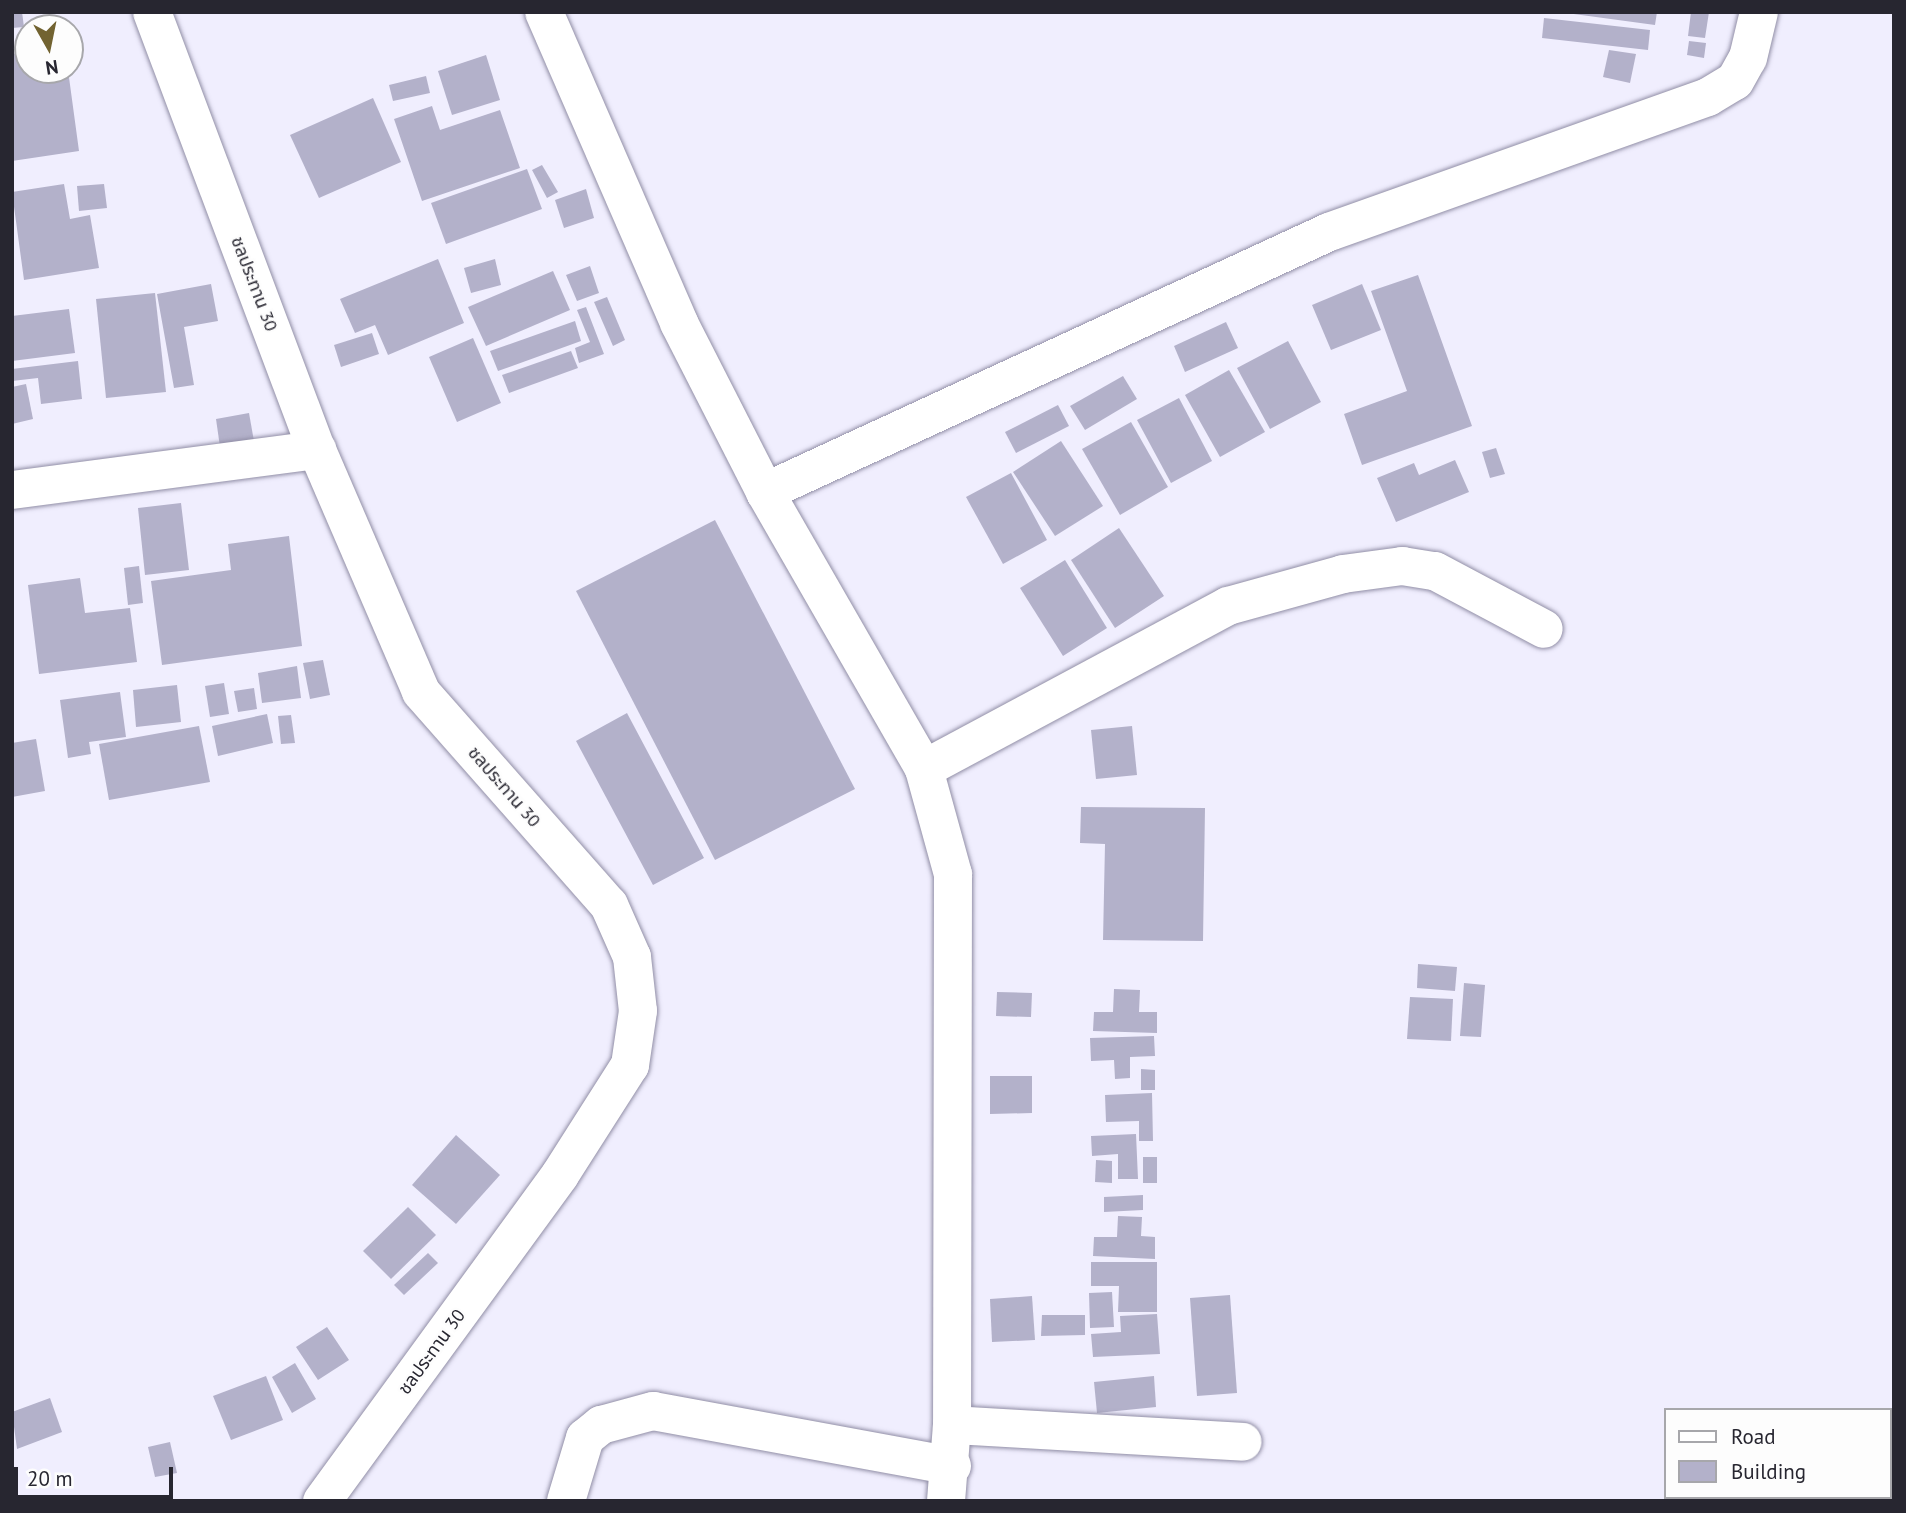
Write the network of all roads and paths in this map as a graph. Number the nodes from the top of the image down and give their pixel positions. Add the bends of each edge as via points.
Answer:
1 (152, 12) edge
2 (544, 12) edge
3 (1759, 12) edge
4 (317, 450) junction
5 (12, 489) edge
6 (765, 492) junction
7 (1544, 629) dead end
8 (923, 769) junction
9 (952, 1425) junction
10 (1243, 1441) dead end
11 (949, 1484) edge
12 (322, 1501) edge
13 (566, 1501) edge

1 - 4 street, ชลประทาน 30
2 - 6 street via 679,323
3 - 6 street via 1748,58 1735,81 1708,97 1329,232
4 - 5 street
4 - 12 street, ชลประทาน 30 via 421,692 609,905 632,957 638,1011 630,1065 560,1175
6 - 8 street
7 - 8 street via 1435,571 1402,566 1343,574 1228,606
8 - 9 street via 953,874
9 - 10 street
9 - 11 street
11 - 13 street via 653,1411 601,1425 585,1438

